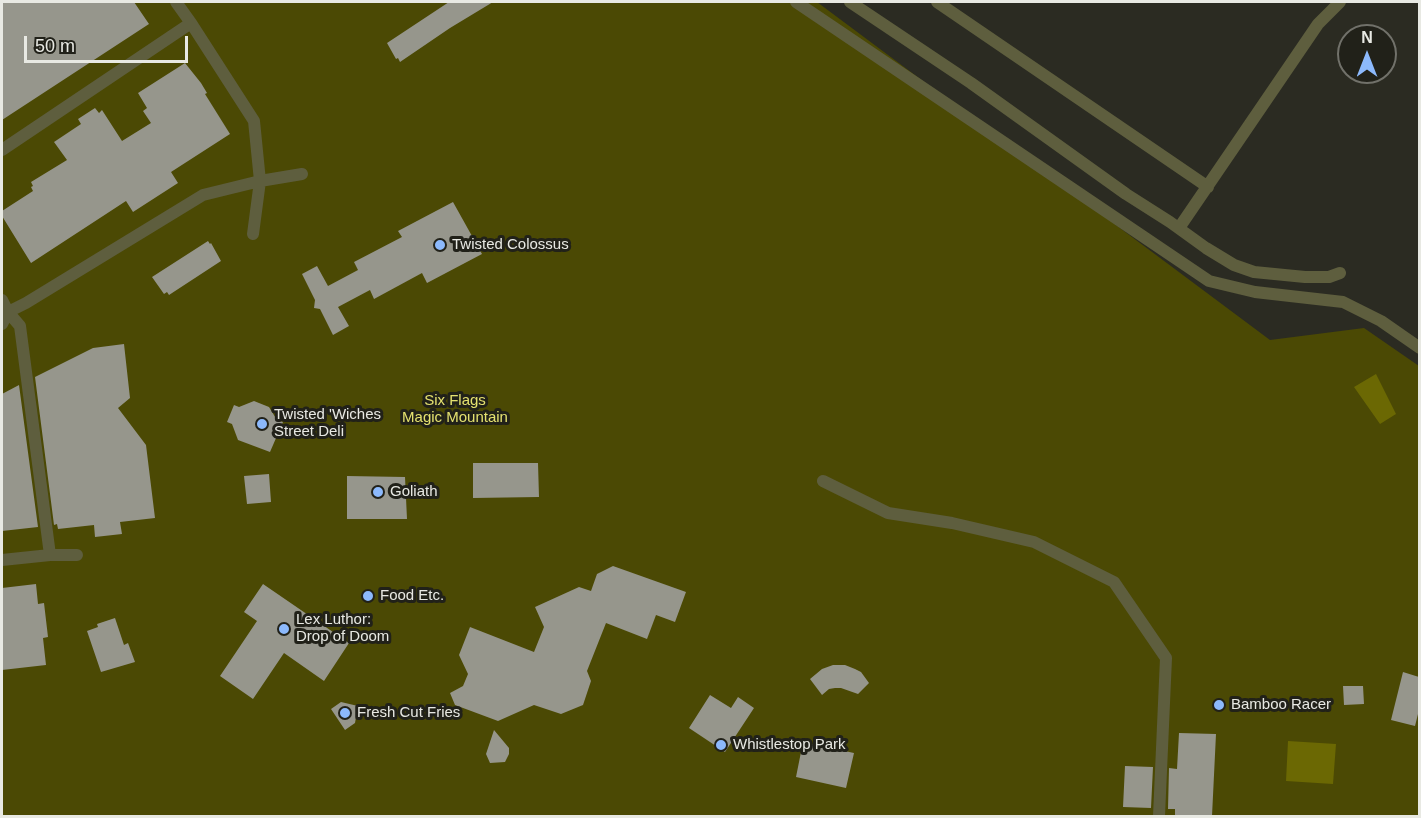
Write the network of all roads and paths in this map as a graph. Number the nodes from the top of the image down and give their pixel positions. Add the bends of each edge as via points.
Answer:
1 (176, 2) edge
2 (796, 2) edge
3 (850, 2) edge
4 (937, 2) edge
5 (1340, 2) edge
6 (190, 23) junction
7 (2, 150) edge
8 (302, 174) dead end
9 (260, 181) junction
10 (1208, 187) junction
11 (1179, 228) junction
12 (253, 234) dead end
13 (1340, 273) dead end
14 (2, 300) edge
15 (8, 312) junction
16 (2, 324) edge
17 (1419, 348) edge
18 (823, 481) dead end
19 (50, 555) junction
20 (77, 555) dead end
21 (2, 560) edge
22 (1159, 816) edge

1 - 6 lane
2 - 17 lane via 1209,281 1255,292 1343,302 1381,321
3 - 11 lane
4 - 10 lane
5 - 10 lane via 1318,24
6 - 7 lane
6 - 9 lane via 254,121
8 - 9 lane
9 - 12 lane
9 - 15 lane via 202,195
10 - 11 lane
11 - 13 lane via 1234,265 1254,272 1305,277
14 - 15 lane
15 - 16 lane
15 - 19 lane via 20,326
18 - 22 lane via 888,513 1034,542 1114,582 1166,658
19 - 20 lane
19 - 21 lane

